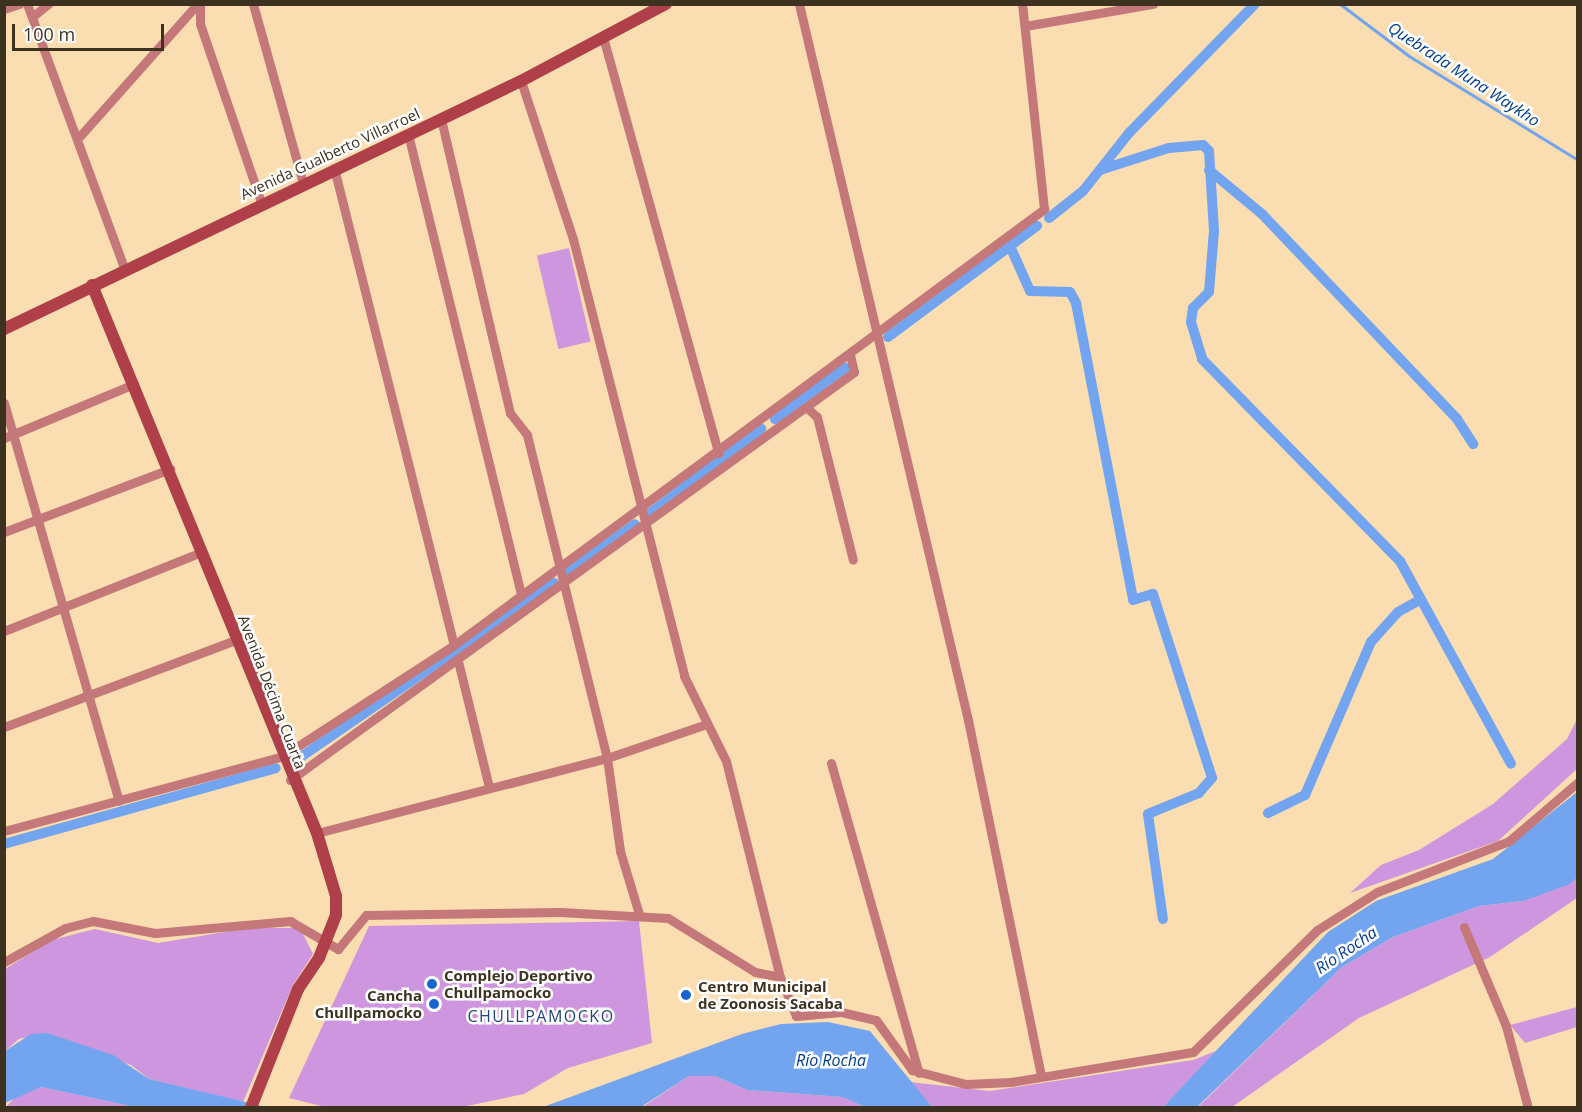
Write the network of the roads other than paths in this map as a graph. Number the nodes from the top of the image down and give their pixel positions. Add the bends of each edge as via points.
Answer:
1 (19, 4) edge
2 (27, 4) edge
3 (48, 4) edge
4 (198, 4) edge
5 (253, 4) edge
6 (666, 4) edge
7 (799, 4) edge
8 (1022, 4) edge
9 (1153, 4) edge
10 (4, 9) edge
11 (32, 17) junction
12 (1024, 26) junction
13 (603, 37) junction
14 (521, 81) junction
15 (441, 119) junction
16 (408, 134) junction
17 (80, 136) junction
18 (334, 168) junction
19 (303, 183) junction
20 (261, 202) junction
21 (124, 268) junction
22 (92, 285) junction
23 (4, 329) edge
24 (875, 336) junction
25 (850, 354) junction
26 (134, 384) junction
27 (4, 402) edge
28 (806, 407) junction
29 (15, 434) junction
30 (4, 438) edge
31 (718, 453) junction
32 (170, 469) junction
33 (644, 508) junction
34 (38, 519) junction
35 (644, 524) junction
36 (4, 532) edge
37 (202, 552) junction
38 (854, 560) dead end
39 (559, 568) junction
40 (562, 582) junction
41 (521, 595) junction
42 (63, 607) junction
43 (4, 631) edge
44 (236, 640) junction
45 (454, 645) junction
46 (458, 660) junction
47 (92, 693) junction
48 (707, 724) junction
49 (4, 727) edge
50 (281, 757) junction
51 (608, 758) junction
52 (831, 763) dead end
53 (290, 780) junction
54 (1578, 782) edge
55 (489, 787) junction
56 (119, 801) junction
57 (4, 831) edge
58 (316, 833) junction
59 (639, 914) junction
60 (1464, 927) dead end
61 (324, 944) junction
62 (4, 962) edge
63 (780, 977) junction
64 (919, 1073) junction
65 (1041, 1076) junction
66 (251, 1107) edge
67 (1528, 1107) edge

1 - 10 street
2 - 11 street
3 - 11 street
4 - 17 street
4 - 20 street via 200,24
5 - 19 street
6 - 13 main road, Avenida Gualberto Villarroel
7 - 24 street
8 - 12 street
9 - 12 street
11 - 17 street
12 - 24 street via 1044,209
13 - 14 main road, Avenida Gualberto Villarroel
13 - 31 street
14 - 15 main road, Avenida Gualberto Villarroel
14 - 33 street via 573,239
15 - 16 main road, Avenida Gualberto Villarroel
15 - 39 street via 510,413 527,435
16 - 18 main road, Avenida Gualberto Villarroel
16 - 41 street
17 - 21 street
18 - 19 main road, Avenida Gualberto Villarroel
18 - 45 street
19 - 20 main road, Avenida Gualberto Villarroel
20 - 21 main road, Avenida Gualberto Villarroel
21 - 22 main road, Avenida Gualberto Villarroel
22 - 23 main road, Avenida Gualberto Villarroel
22 - 26 main road, Avenida Décima Cuarta
24 - 25 street
24 - 65 street via 968,720
25 - 28 street via 854,372
25 - 31 street
26 - 29 street
26 - 32 main road, Avenida Décima Cuarta
27 - 29 street
28 - 35 street
28 - 38 street via 818,417
29 - 30 street
29 - 34 street
31 - 33 street
32 - 34 street
32 - 37 main road, Avenida Décima Cuarta
33 - 35 street
33 - 39 street
34 - 36 street
34 - 42 street
35 - 40 street
35 - 48 street via 684,676
37 - 42 street
37 - 44 main road, Avenida Décima Cuarta
39 - 40 street
39 - 41 street
40 - 46 street
40 - 51 street
41 - 45 street
42 - 43 street
42 - 47 street
44 - 47 street
44 - 50 main road, Avenida Décima Cuarta
45 - 50 street
46 - 53 street
46 - 55 street
47 - 49 street
47 - 56 street
48 - 51 street
48 - 63 street via 726,761
50 - 53 main road, Avenida Décima Cuarta
50 - 56 street
51 - 55 street
51 - 59 street via 620,851
52 - 64 street
53 - 58 main road, Avenida Décima Cuarta
54 - 65 street via 1509,842 1377,892 1317,930 1193,1052
55 - 58 street
56 - 57 street
58 - 61 main road, Avenida Décima Cuarta via 336,896 336,915
59 - 61 street via 395,910 366,915 345,946
59 - 63 street via 668,918 755,972
60 - 67 street via 1506,1026
61 - 62 street via 290,921 155,933 93,921 65,928
61 - 66 main road, Avenida Décima Cuarta via 298,989
63 - 64 street via 796,1016 841,1012 876,1020
64 - 65 street via 966,1084

